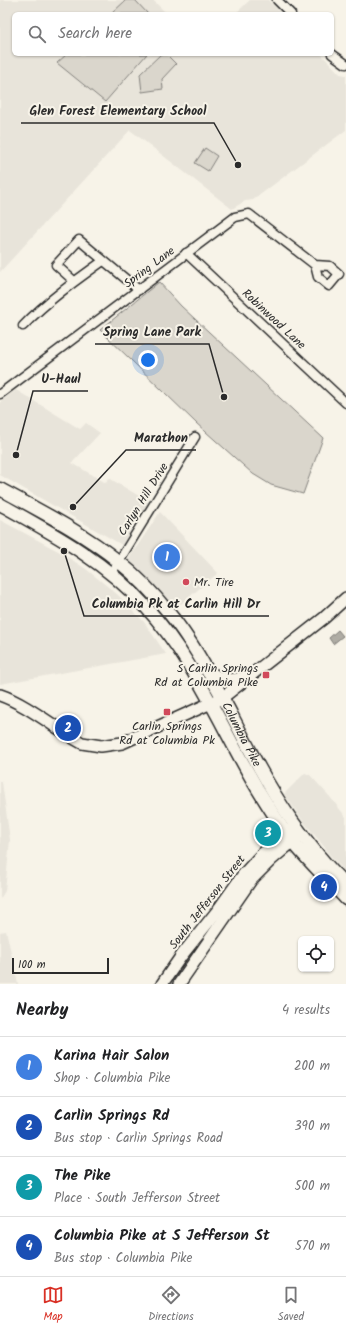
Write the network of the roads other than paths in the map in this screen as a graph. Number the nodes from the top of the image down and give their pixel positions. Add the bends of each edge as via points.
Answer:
1 (277, 0) edge
2 (289, 12) edge
3 (334, 55) edge
4 (346, 64) edge
5 (186, 253) junction
6 (103, 261) junction
7 (315, 265) dead end
8 (74, 281) junction
9 (139, 290) junction
10 (23, 326) dead end
11 (0, 394) edge
12 (346, 403) edge
13 (195, 437) dead end
14 (0, 489) edge
15 (0, 504) edge
16 (119, 562) junction
17 (111, 574) junction
18 (346, 598) edge
19 (208, 672) junction
20 (250, 676) junction
21 (0, 695) edge
22 (222, 698) junction
23 (211, 703) junction
24 (294, 833) junction
25 (346, 885) edge
26 (346, 899) edge
27 (162, 984) edge
28 (179, 984) edge

1 - 2 street
3 - 4 street
5 - 7 street, Spring Lane via 235,217 249,214
5 - 9 street, Spring Lane
5 - 12 street, Robinwood Lane
6 - 8 street
6 - 8 street via 79,240 56,265
6 - 9 street
8 - 10 street
9 - 11 street, Spring Lane
13 - 16 street, Carlyn Hill Drive
14 - 16 main road, Columbia Pike via 75,531
15 - 17 main road, Columbia Pike via 73,547
16 - 17 street, Carlyn Hill Drive
16 - 19 main road, Columbia Pike via 146,586 169,612
17 - 23 main road, Columbia Pike via 139,598 170,636
18 - 20 main road
19 - 20 main road via 229,681
19 - 22 main road, Columbia Pike
20 - 22 main road
21 - 23 main road via 82,743 101,746 129,740
22 - 23 main road
22 - 24 main road, Columbia Pike
23 - 24 main road, Columbia Pike via 253,780
24 - 25 main road, Columbia Pike
24 - 26 main road, Columbia Pike
24 - 27 main road, South Jefferson Street via 262,854 243,875
24 - 28 main road, South Jefferson Street via 251,880

